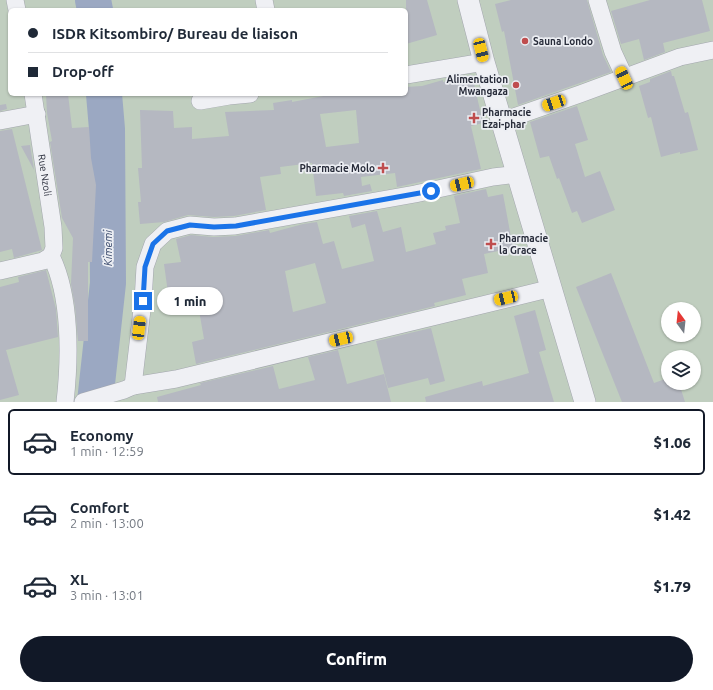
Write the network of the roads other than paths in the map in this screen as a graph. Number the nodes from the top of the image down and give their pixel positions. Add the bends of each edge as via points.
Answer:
1 (468, 0) edge
2 (597, 0) edge
3 (713, 50) edge
4 (484, 62) junction
5 (408, 75) edge
6 (624, 78) junction
7 (33, 96) edge
8 (229, 96) edge
9 (200, 101) dead end
10 (37, 114) junction
11 (0, 121) edge
12 (502, 121) junction
13 (518, 174) junction
14 (50, 256) junction
15 (0, 271) edge
16 (552, 288) junction
17 (129, 388) junction
18 (65, 402) edge
19 (83, 402) edge
20 (585, 402) edge

1 - 4 street
2 - 6 street
3 - 6 street via 680,57
4 - 5 street
4 - 12 street
6 - 12 street
7 - 10 street, Rue Nzoli
8 - 9 street
10 - 11 street
10 - 14 street, Rue Nzoli via 53,226 54,248
12 - 13 street
13 - 16 street
13 - 17 street via 236,226 190,225 167,231 153,244 145,267 143,301
14 - 15 street via 43,261
14 - 18 street via 62,284 67,326 68,381
16 - 17 street via 176,379
16 - 20 street
17 - 19 street

